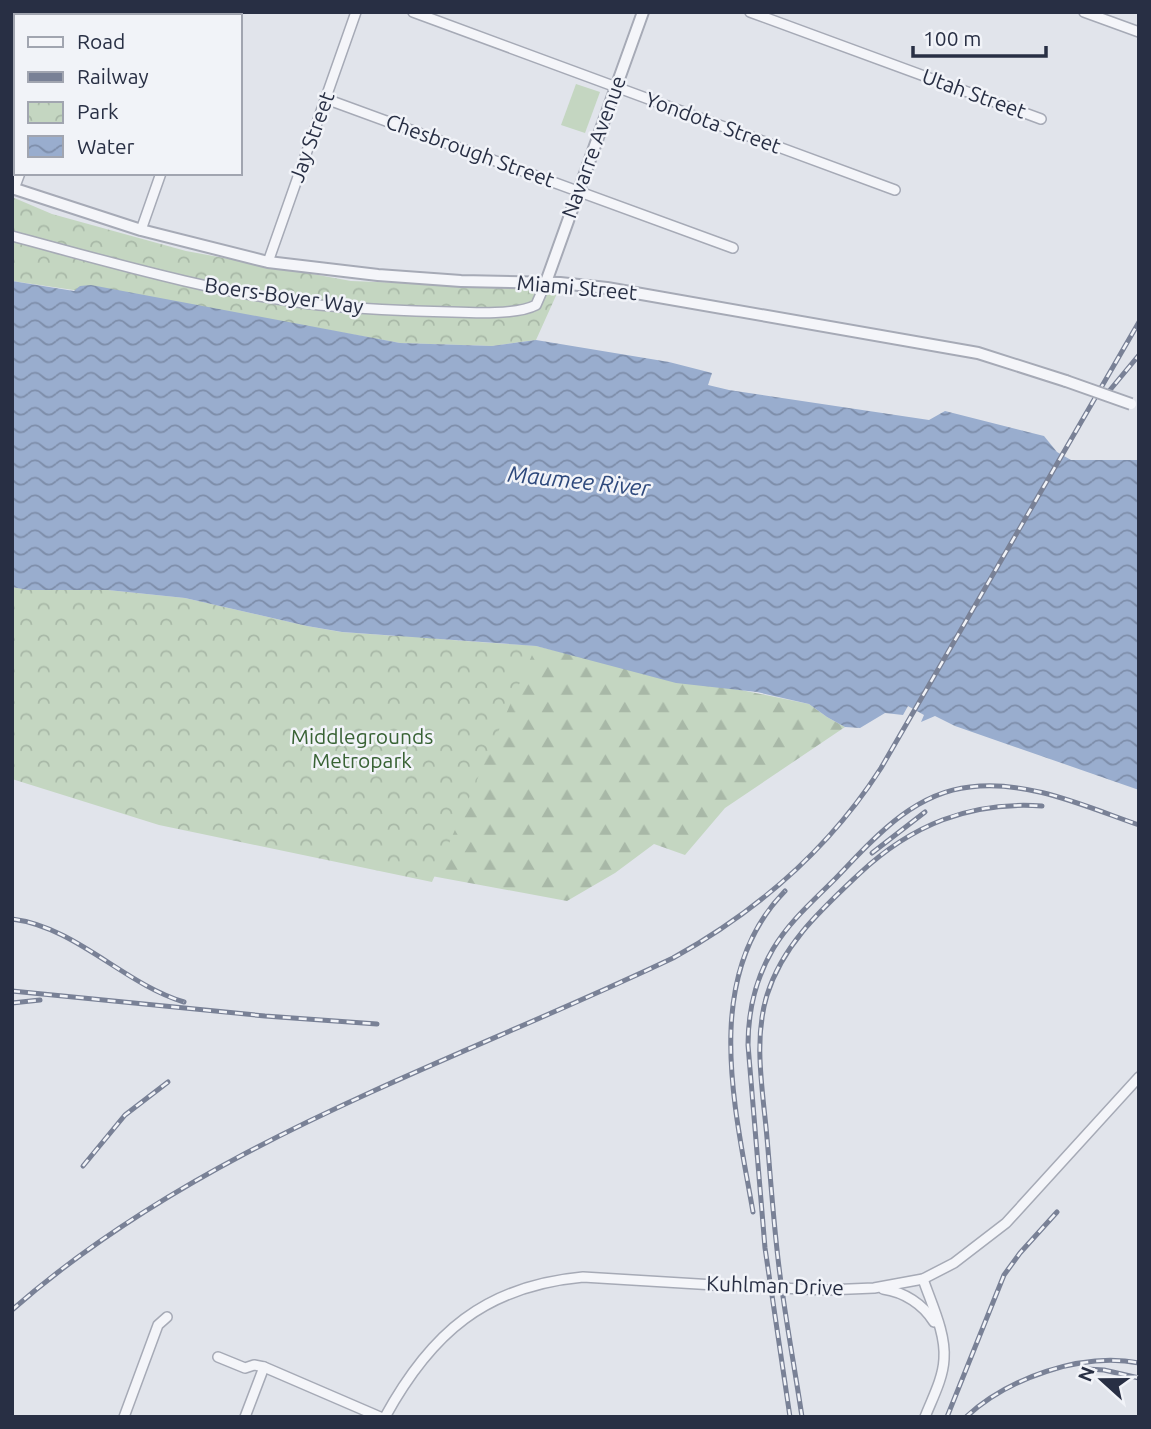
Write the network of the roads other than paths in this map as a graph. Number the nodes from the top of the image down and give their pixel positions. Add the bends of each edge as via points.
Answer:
1 (356, 12) edge
2 (413, 12) edge
3 (643, 12) edge
4 (750, 12) edge
5 (1084, 12) edge
6 (1139, 33) edge
7 (616, 87) junction
8 (326, 99) junction
9 (1041, 119) dead end
10 (160, 175) edge
11 (13, 188) edge
12 (895, 190) dead end
13 (578, 191) junction
14 (141, 230) junction
15 (12, 236) edge
16 (733, 248) dead end
17 (268, 262) junction
18 (546, 282) junction
19 (1135, 406) edge
20 (1139, 1077) edge
21 (923, 1279) junction
22 (874, 1288) junction
23 (167, 1317) dead end
24 (940, 1332) junction
25 (218, 1357) dead end
26 (259, 1366) junction
27 (124, 1417) edge
28 (245, 1417) edge
29 (383, 1417) edge
30 (925, 1417) edge

1 - 8 street, Jay Street
2 - 7 street, Yondota Street
3 - 7 street, Navarre Avenue
4 - 9 street, Utah Street
5 - 6 street
7 - 12 street, Yondota Street
7 - 13 street, Navarre Avenue
8 - 13 street, Chesbrough Street
8 - 17 street, Jay Street
10 - 14 street
11 - 14 street, Miami Street
13 - 16 street, Chesbrough Street
13 - 18 street, Navarre Avenue
14 - 17 street, Miami Street
15 - 18 street, Boers-Boyer Way via 180,279 319,305 464,313 522,310 536,305
17 - 18 street, Miami Street via 447,280
18 - 19 street, Miami Street, bridge via 607,288 978,354
20 - 21 street, Kuhlman Drive via 1006,1223 954,1263
21 - 22 street, Kuhlman Drive
21 - 24 street
22 - 24 street via 892,1290 915,1301
22 - 29 street, Kuhlman Drive, bridge via 559,1279 496,1298 439,1339
23 - 27 street via 158,1325
24 - 30 street via 944,1361
25 - 26 street via 245,1368
26 - 28 street
26 - 29 street

